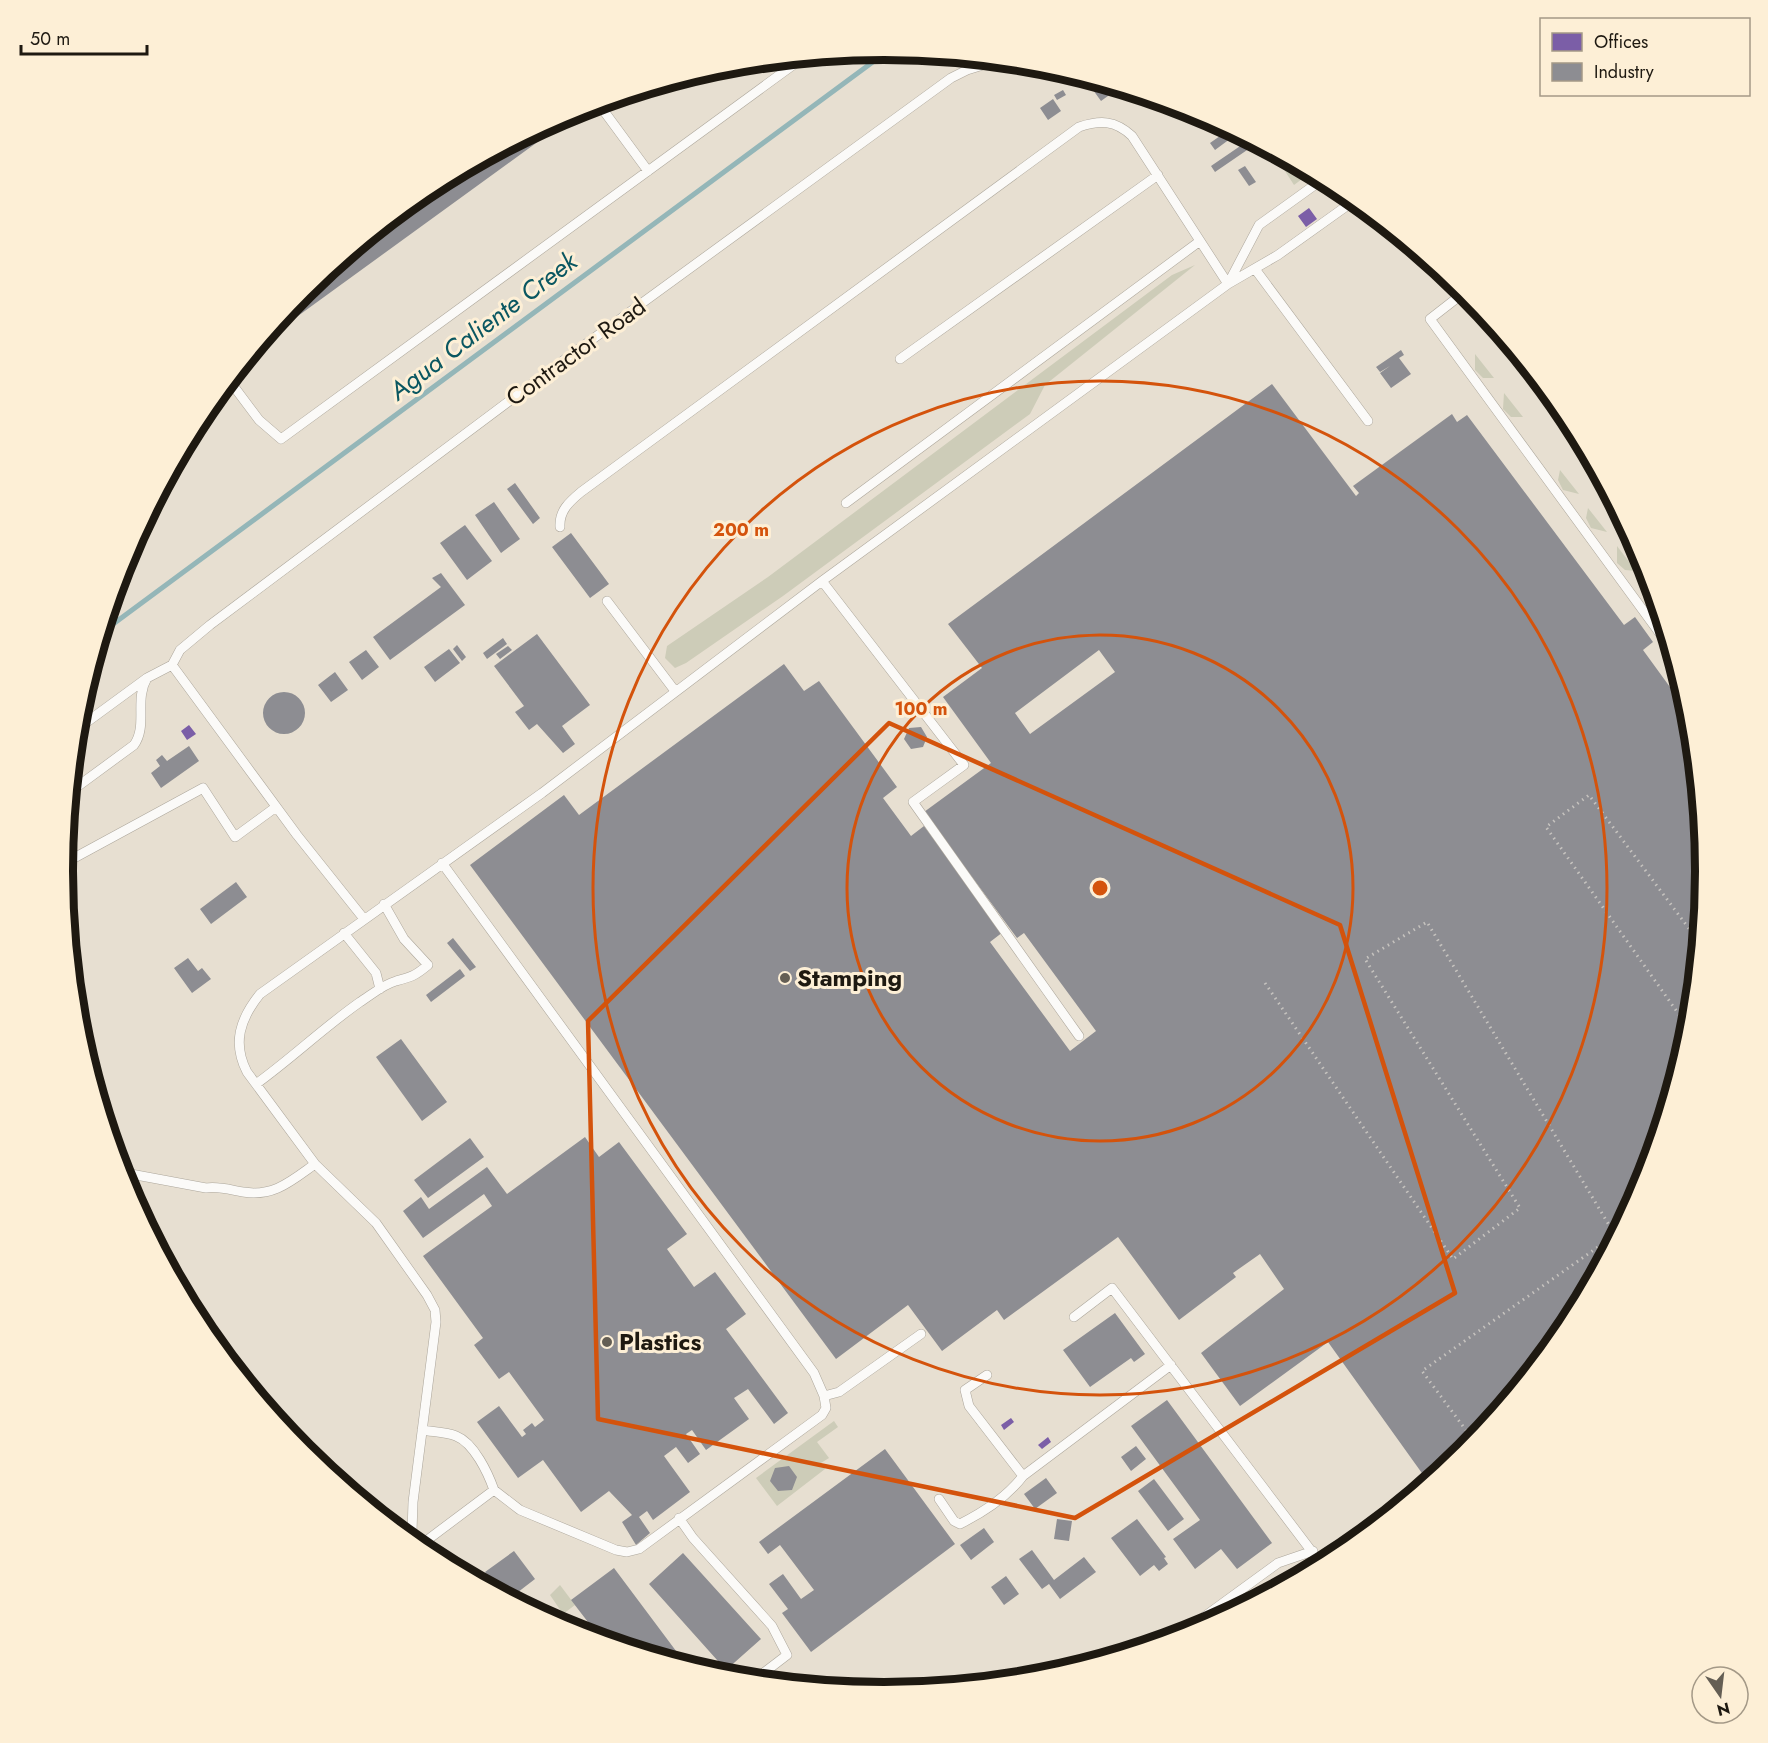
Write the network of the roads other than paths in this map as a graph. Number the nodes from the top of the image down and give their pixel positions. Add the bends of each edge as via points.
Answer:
1 (792, 66) edge
2 (978, 66) edge
3 (603, 110) edge
4 (648, 171) junction
5 (1158, 175) junction
6 (1315, 185) edge
7 (1347, 206) edge
8 (1200, 241) junction
9 (1255, 269) junction
10 (1228, 284) junction
11 (1458, 298) edge
12 (900, 359) dead end
13 (234, 386) edge
14 (1368, 421) dead end
15 (846, 503) dead end
16 (560, 527) dead end
17 (822, 581) junction
18 (607, 601) dead end
19 (1659, 632) edge
20 (172, 665) junction
21 (147, 678) junction
22 (675, 691) junction
23 (86, 722) edge
24 (77, 787) edge
25 (276, 807) junction
26 (73, 858) edge
27 (442, 862) junction
28 (384, 904) junction
29 (364, 919) junction
30 (344, 933) junction
31 (380, 989) junction
32 (1079, 1036) dead end
33 (256, 1084) junction
34 (315, 1164) junction
35 (131, 1174) edge
36 (1074, 1317) dead end
37 (921, 1334) dead end
38 (1171, 1365) junction
39 (987, 1375) dead end
40 (824, 1396) junction
41 (422, 1430) junction
42 (1023, 1476) junction
43 (494, 1490) junction
44 (939, 1499) dead end
45 (679, 1518) junction
46 (414, 1532) edge
47 (425, 1540) edge
48 (1313, 1551) junction
49 (1317, 1557) edge
50 (1204, 1617) edge
51 (763, 1673) edge

1 - 4 lane
2 - 20 lane, Contractor Road via 951,78 578,350 210,625 180,650
3 - 4 lane
4 - 13 lane via 281,439 259,420
5 - 8 lane
5 - 12 lane
5 - 16 lane via 1131,136 1116,124 1099,121 1079,127 581,492 564,508
6 - 10 lane via 1259,225
7 - 9 lane
8 - 10 lane
8 - 15 lane
9 - 10 lane
9 - 14 lane
10 - 17 lane
11 - 19 lane via 1430,319
17 - 22 lane
17 - 32 lane via 964,765 914,802
18 - 22 lane
20 - 21 lane
20 - 25 lane
21 - 23 lane
21 - 24 lane via 139,700 140,737
22 - 27 lane via 644,718
25 - 26 lane via 235,837 203,788
25 - 29 lane
27 - 28 lane
27 - 40 lane via 814,1372
28 - 29 lane
28 - 31 lane via 404,939 428,965 406,980
29 - 30 lane
30 - 31 lane via 376,973
30 - 33 lane via 260,994 248,1009 240,1025 238,1043 240,1059
31 - 33 lane via 321,1030 298,1054
33 - 34 lane
34 - 35 lane via 283,1187 257,1194
34 - 41 lane via 366,1210 435,1310
36 - 38 lane via 1112,1288
37 - 40 lane via 839,1392
38 - 42 lane
38 - 48 lane
39 - 42 lane via 965,1390 969,1406
40 - 45 lane via 822,1415
41 - 43 lane via 457,1436 468,1445
41 - 46 lane via 412,1518
42 - 44 lane via 982,1512 960,1524
43 - 45 lane via 520,1510 615,1551 639,1549
43 - 47 lane
45 - 51 lane via 772,1626 787,1655
48 - 49 lane
48 - 50 lane via 1278,1563

